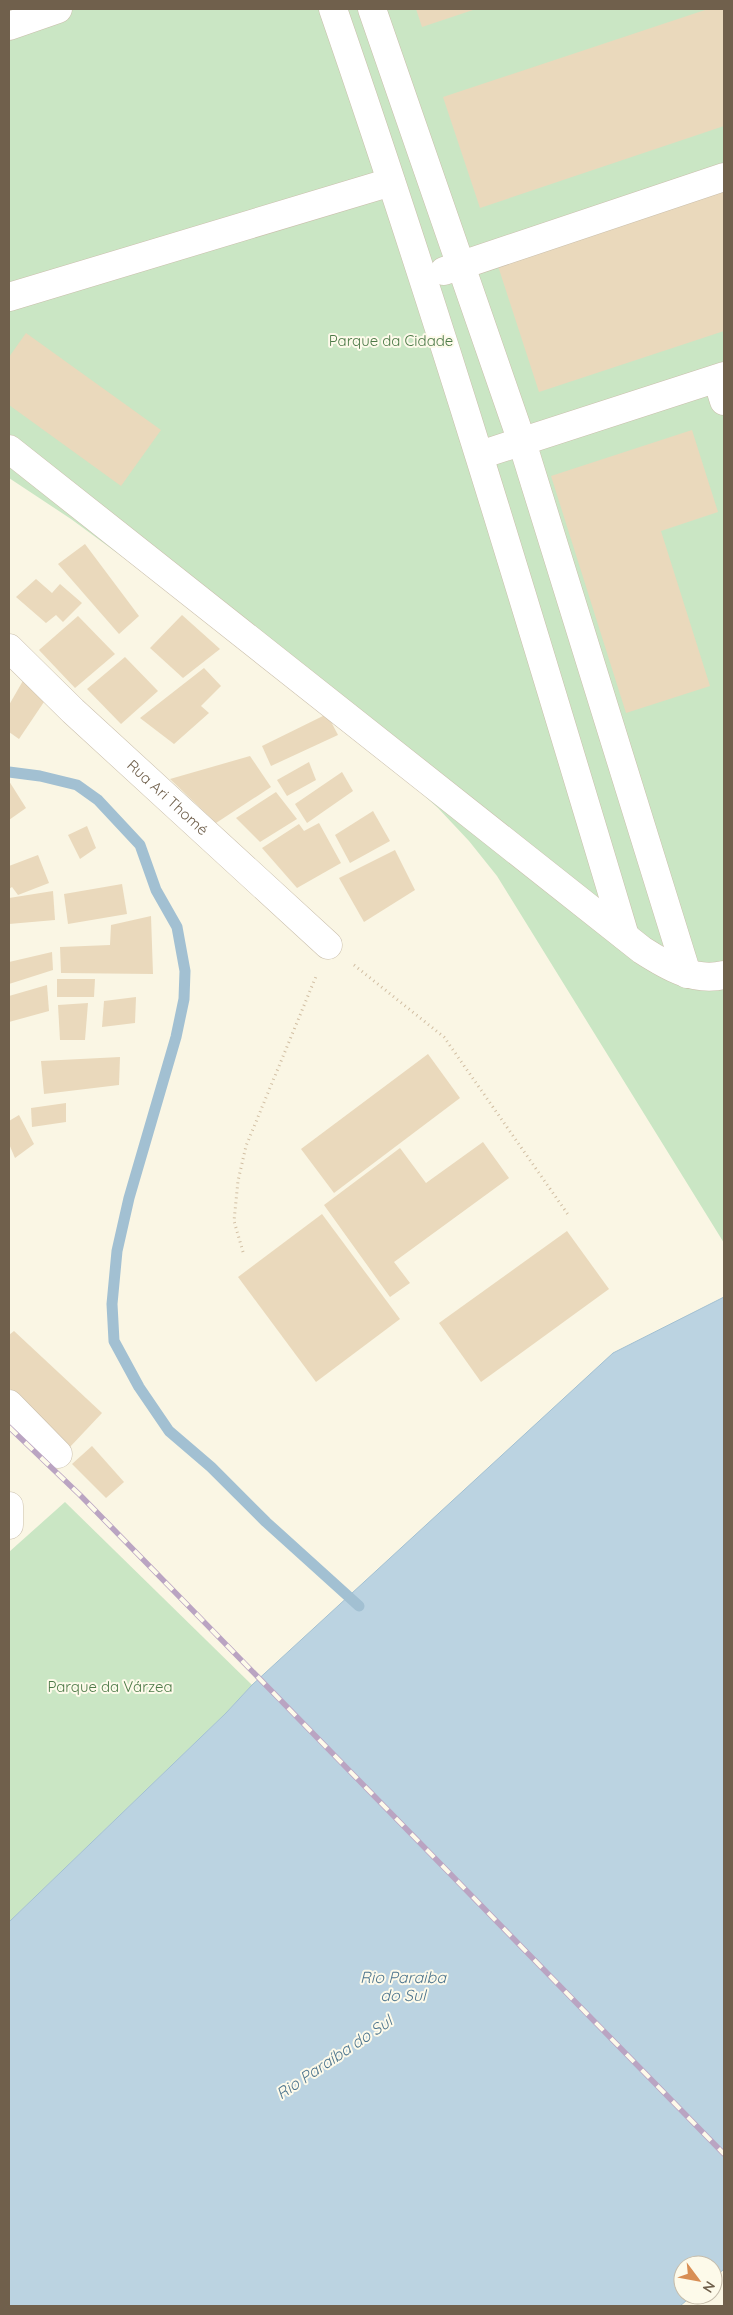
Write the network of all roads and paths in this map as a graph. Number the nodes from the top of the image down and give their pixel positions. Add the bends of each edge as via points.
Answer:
1 (58, 9) edge
2 (334, 9) edge
3 (372, 9) edge
4 (9, 26) edge
5 (724, 177) edge
6 (391, 182) junction
7 (460, 265) junction
8 (424, 280) junction
9 (9, 297) edge
10 (722, 385) edge
11 (522, 442) junction
12 (9, 449) edge
13 (480, 455) junction
14 (9, 648) edge
15 (625, 936) junction
16 (328, 945) junction
17 (687, 974) junction
18 (724, 974) edge
19 (569, 1216) dead end
20 (243, 1252) dead end
21 (9, 1404) edge
22 (58, 1454) dead end
23 (9, 1506) edge
24 (9, 1525) edge

1 - 4 street
2 - 6 street
3 - 7 street
5 - 7 street
6 - 8 street
6 - 9 street
7 - 8 street
7 - 11 street
8 - 13 street
10 - 11 street
11 - 13 street
11 - 17 street
12 - 15 street
13 - 15 street
14 - 16 street, Rua Ari Thomé via 80,718
15 - 17 street via 663,963
16 - 19 path via 444,1037
16 - 20 path via 246,1146 234,1221
17 - 18 street via 711,977
21 - 22 street
23 - 24 street

